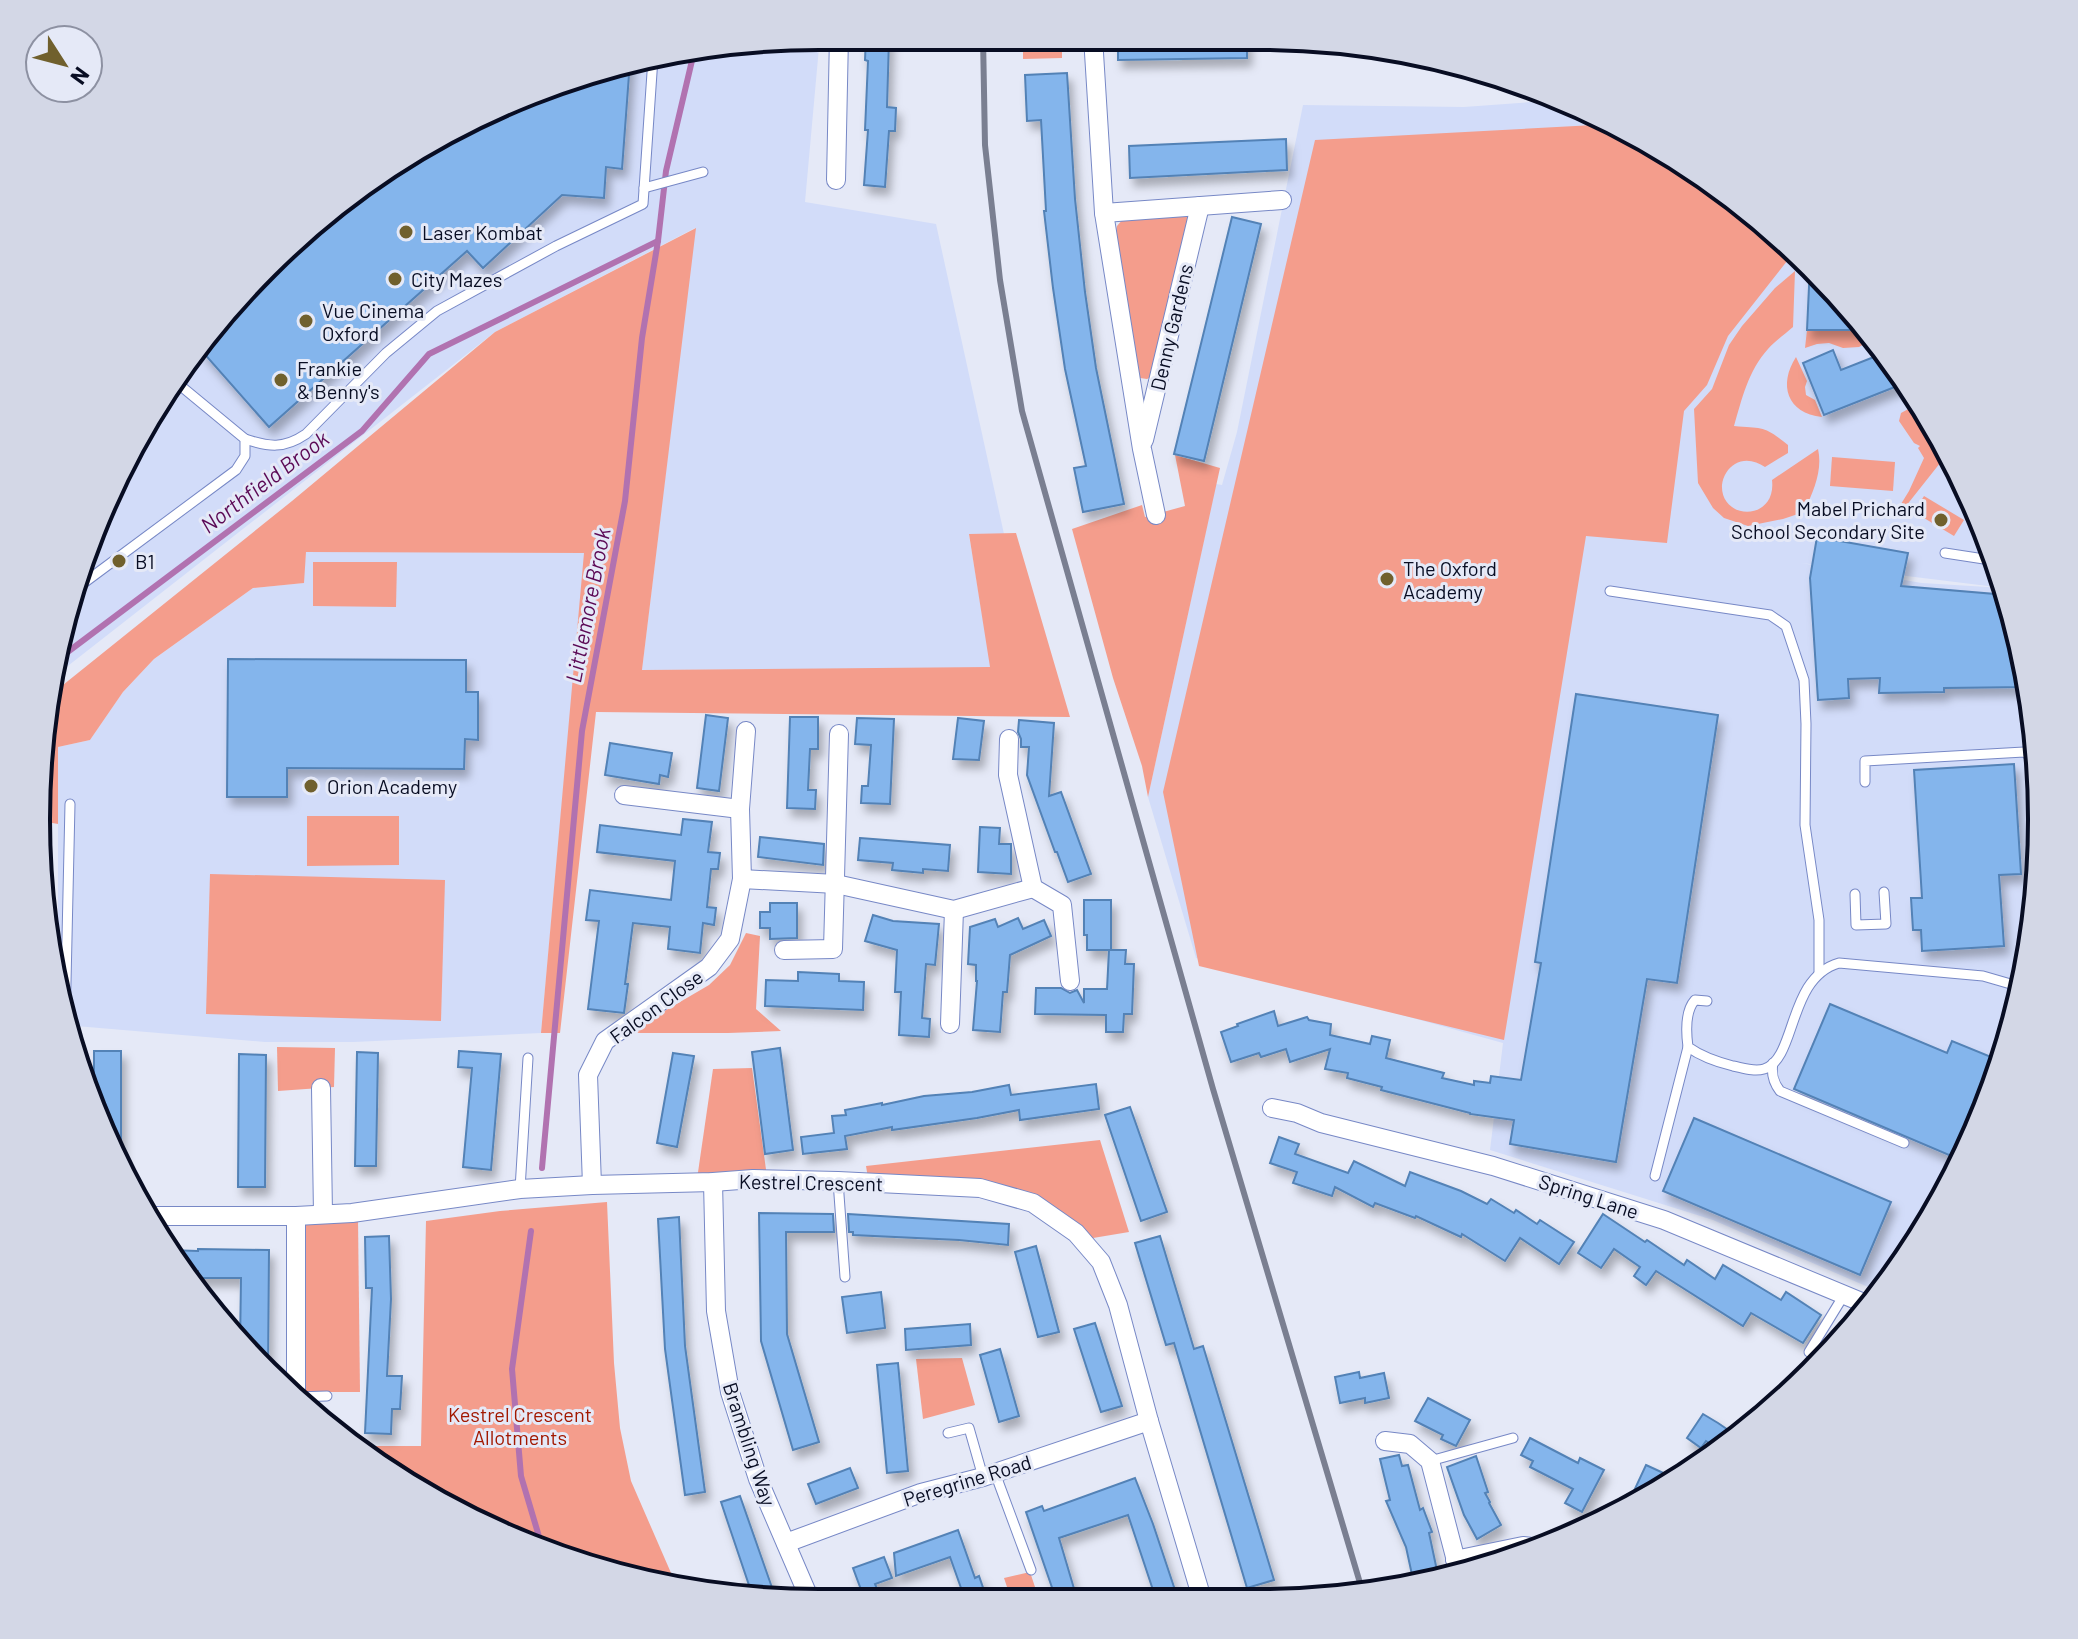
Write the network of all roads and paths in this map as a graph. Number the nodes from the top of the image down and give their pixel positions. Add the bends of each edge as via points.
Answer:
1 (839, 50) edge
2 (1094, 50) edge
3 (652, 69) edge
4 (703, 172) dead end
5 (836, 180) dead end
6 (644, 188) junction
7 (1282, 200) dead end
8 (1200, 206) junction
9 (1104, 213) junction
10 (183, 388) edge
11 (245, 439) junction
12 (1142, 449) junction
13 (1156, 515) dead end
14 (1945, 553) dead end
15 (1982, 559) edge
16 (89, 579) edge
17 (1610, 591) dead end
18 (746, 731) dead end
19 (839, 734) dead end
20 (1009, 739) dead end
21 (2024, 752) edge
22 (1865, 782) dead end
23 (624, 795) dead end
24 (70, 804) dead end
25 (740, 809) junction
26 (742, 879) junction
27 (836, 884) junction
28 (1033, 888) junction
29 (1884, 892) dead end
30 (1855, 894) dead end
31 (954, 910) junction
32 (784, 950) dead end
33 (1819, 972) junction
34 (66, 975) edge
35 (1070, 981) dead end
36 (2010, 984) edge
37 (1707, 1001) dead end
38 (950, 1024) dead end
39 (1688, 1047) junction
40 (528, 1058) dead end
41 (1773, 1063) junction
42 (321, 1088) dead end
43 (1272, 1108) dead end
44 (1904, 1143) dead end
45 (1655, 1176) dead end
46 (838, 1181) junction
47 (713, 1182) junction
48 (592, 1185) junction
49 (520, 1189) junction
50 (323, 1214) junction
51 (161, 1216) edge
52 (296, 1216) junction
53 (845, 1277) dead end
54 (1844, 1295) junction
55 (1858, 1301) edge
56 (1812, 1354) edge
57 (296, 1383) edge
58 (327, 1396) dead end
59 (310, 1397) edge
60 (1149, 1421) junction
61 (948, 1433) dead end
62 (1513, 1438) dead end
63 (1385, 1441) dead end
64 (1430, 1461) junction
65 (989, 1475) junction
66 (786, 1543) junction
67 (1457, 1563) edge
68 (1031, 1570) dead end
69 (805, 1588) edge
70 (1199, 1589) edge

1 - 5 street
2 - 9 street, Denny Gardens
3 - 6 lane
4 - 6 lane
6 - 11 lane via 643,204 437,311 293,443 280,446
7 - 8 street
8 - 9 street
8 - 12 street, Denny Gardens
9 - 12 street, Denny Gardens
10 - 11 lane
11 - 16 lane via 245,456 236,470
12 - 13 street, Denny Gardens
14 - 15 lane
17 - 33 lane via 1770,615 1786,626 1804,680 1805,825 1819,920
18 - 25 street, Falcon Close
19 - 27 street
20 - 28 street via 1008,775
21 - 22 lane via 1865,761
23 - 25 street
24 - 34 lane
25 - 26 street, Falcon Close
26 - 27 street
26 - 48 street, Falcon Close via 730,939 709,967 605,1041 588,1075
27 - 31 street
27 - 32 street via 833,949
28 - 31 street
28 - 35 street via 1062,905
29 - 30 lane via 1886,924 1856,925
31 - 38 street
33 - 36 lane via 1839,963 1983,976
33 - 41 lane
37 - 39 lane via 1691,1005
39 - 41 lane via 1742,1068 1765,1069
39 - 45 lane
40 - 49 lane
41 - 44 lane via 1771,1072 1780,1091
42 - 50 street
43 - 54 street, Spring Lane via 1300,1104 1321,1123 1493,1166 1664,1220
46 - 47 street, Kestrel Crescent
46 - 53 lane
46 - 60 street, Kestrel Crescent via 980,1188 1033,1203 1076,1233 1101,1262 1118,1305
47 - 48 street, Kestrel Crescent
47 - 66 street, Brambling Way via 716,1311 730,1392
48 - 49 street, Kestrel Crescent
49 - 50 street, Kestrel Crescent
50 - 52 street, Kestrel Crescent
51 - 52 street, Kestrel Crescent
52 - 57 street
54 - 55 street, Spring Lane
54 - 56 lane
58 - 59 lane
60 - 65 street, Peregrine Road
60 - 70 street, Kestrel Crescent
61 - 65 lane via 969,1428
62 - 64 lane
63 - 64 street via 1410,1444
64 - 67 street
65 - 66 street, Peregrine Road via 921,1493
65 - 68 lane
66 - 69 street, Brambling Way

